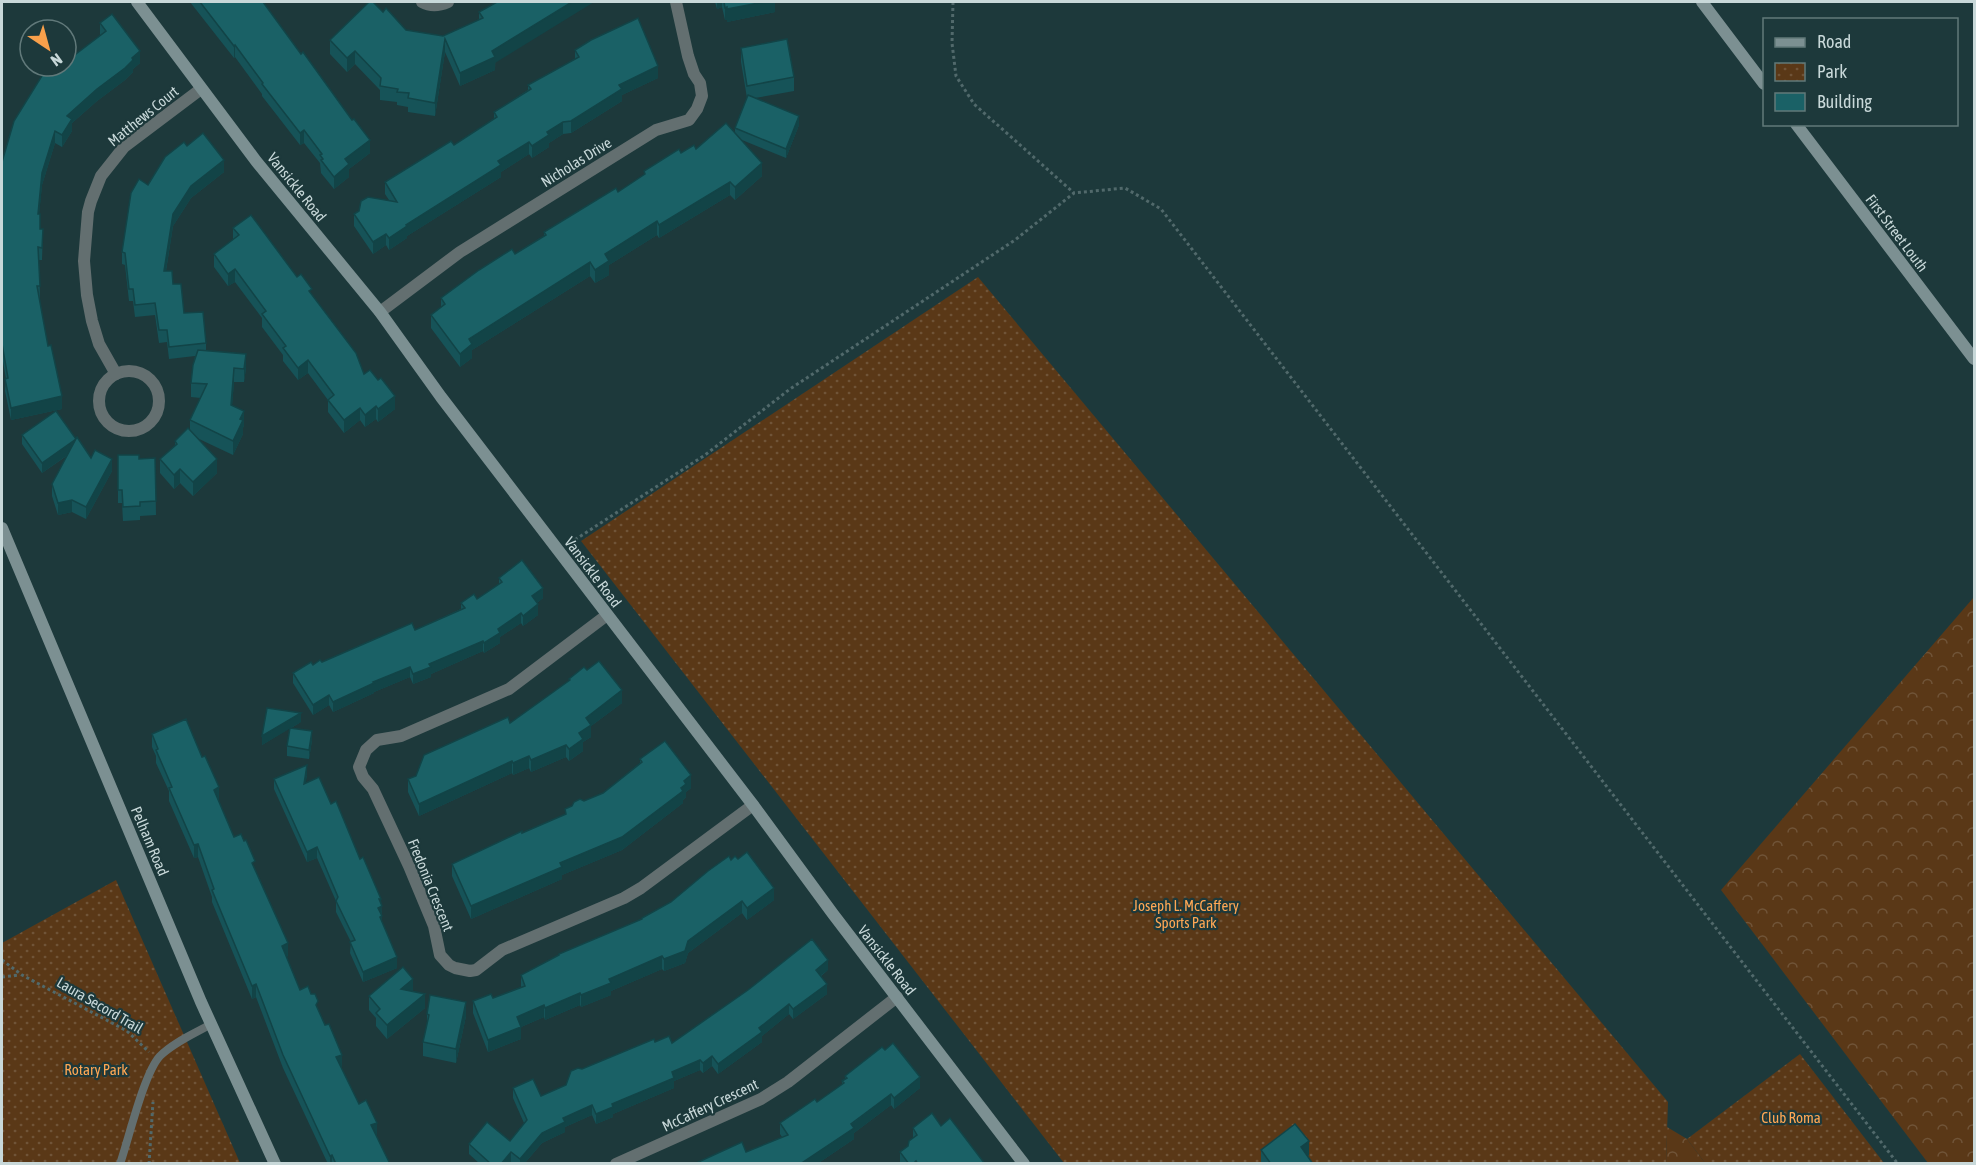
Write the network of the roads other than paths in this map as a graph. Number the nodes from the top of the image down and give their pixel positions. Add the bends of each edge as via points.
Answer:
1 (137, 2) edge
2 (422, 2) edge
3 (448, 2) edge
4 (676, 2) edge
5 (1702, 2) edge
6 (1763, 83) edge
7 (201, 89) junction
8 (1798, 126) edge
9 (380, 312) junction
10 (1974, 359) edge
11 (116, 374) junction
12 (2, 528) edge
13 (607, 615) junction
14 (753, 805) junction
15 (897, 997) junction
16 (211, 1024) junction
17 (120, 1164) edge
18 (275, 1164) edge
19 (616, 1164) edge
20 (1024, 1164) edge

1 - 7 street, Vansickle Road
2 - 3 street via 430,6
4 - 9 street, Nicholas Drive via 688,56 702,89 700,103 688,120 646,136 460,252
5 - 6 street
7 - 9 street, Vansickle Road
7 - 11 street, Matthews Court via 124,147 94,190 87,212 85,278 92,321 99,344
8 - 10 street, First Street Louth
9 - 13 street, Vansickle Road
11 - 11 street via 143,375 156,388 159,406 143,428 124,431 102,415 99,396
12 - 16 street, Pelham Road
13 - 14 street, Vansickle Road
13 - 14 street, Fredonia Crescent via 509,689 402,736 377,740 363,755 360,772 373,789 409,866 444,960 462,970 476,970 502,950 624,898
14 - 15 street, Vansickle Road
15 - 19 street, McCaffery Crescent via 761,1100
15 - 20 street, Vansickle Road
16 - 17 lane via 172,1046 154,1063
16 - 18 street, Pelham Road

